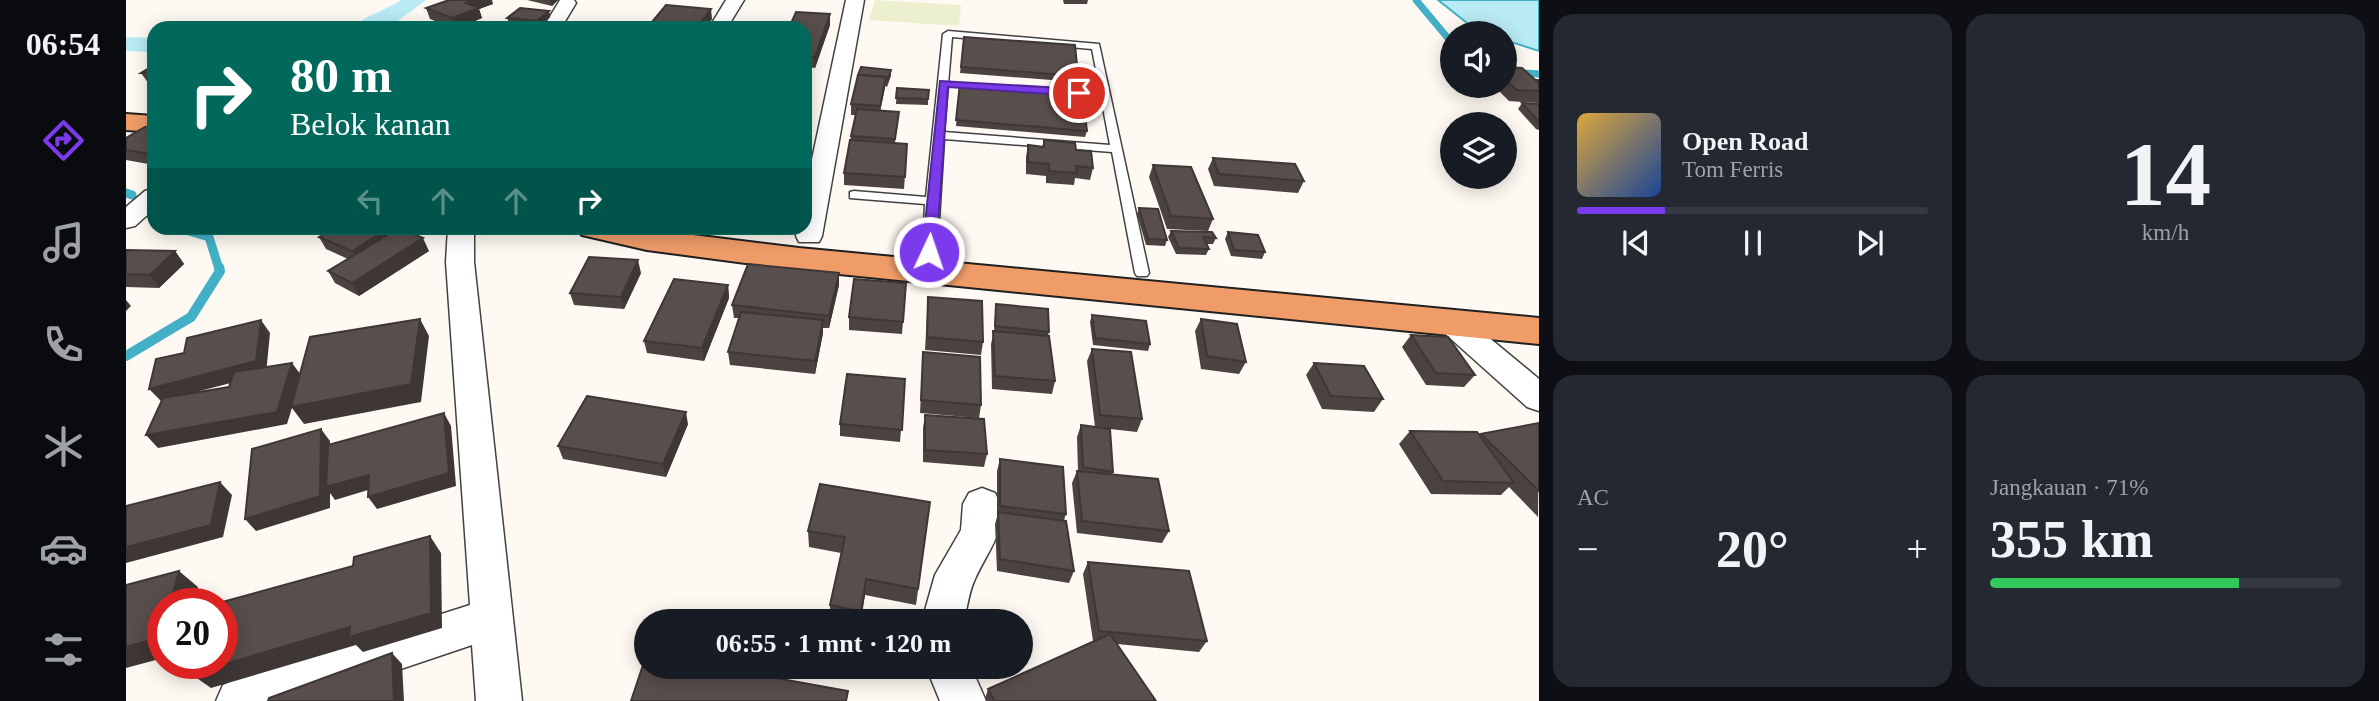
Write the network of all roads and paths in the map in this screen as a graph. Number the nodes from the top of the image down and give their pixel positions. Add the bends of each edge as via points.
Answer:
1 (736, 0) edge
2 (855, 0) edge
3 (568, 3) dead end
4 (556, 21) edge
5 (722, 21) edge
6 (943, 84) junction
7 (957, 85) edge
8 (1038, 90) edge
9 (1106, 94) junction
10 (126, 103) edge
11 (147, 104) edge
12 (126, 122) edge
13 (147, 124) edge
14 (939, 135) junction
15 (1118, 149) junction
16 (853, 195) dead end
17 (147, 201) edge
18 (932, 201) junction
19 (126, 220) edge
20 (812, 226) edge
21 (461, 235) edge
22 (624, 235) edge
23 (800, 235) edge
24 (810, 236) joint
25 (929, 262) junction
26 (1142, 273) junction
27 (1539, 311) edge
28 (1452, 323) junction
29 (1539, 331) edge
30 (1539, 398) edge
31 (982, 504) dead end
32 (946, 609) edge
33 (490, 619) junction
34 (951, 679) edge
35 (239, 701) edge
36 (499, 701) edge
37 (963, 701) edge

1 - 5 street
2 - 20 street
3 - 4 street
6 - 7 lane
6 - 9 lane via 948,34 1096,46
6 - 14 lane
8 - 9 lane
9 - 15 lane
10 - 11 highway
12 - 13 highway
14 - 15 lane
14 - 18 lane
15 - 26 lane
16 - 18 lane
17 - 19 street
18 - 25 lane
21 - 33 street
22 - 25 highway via 726,251
23 - 24 highway
24 - 25 highway
25 - 26 highway
25 - 28 highway
26 - 27 highway
28 - 29 highway
28 - 30 street
31 - 32 street via 980,534 955,575
33 - 35 street
33 - 36 street
34 - 37 street

